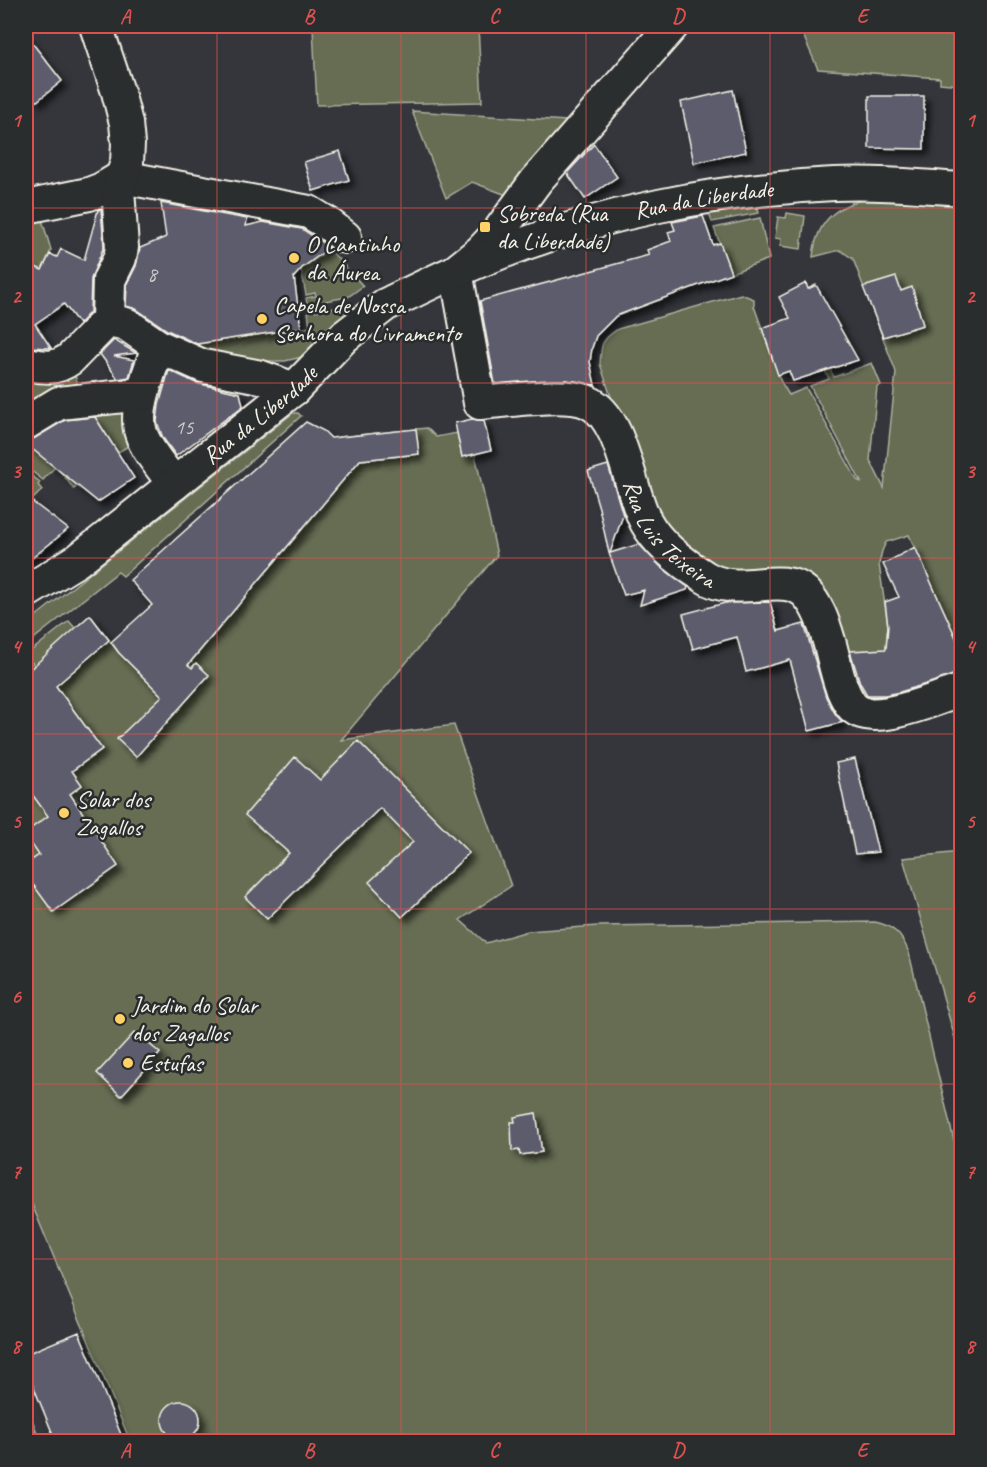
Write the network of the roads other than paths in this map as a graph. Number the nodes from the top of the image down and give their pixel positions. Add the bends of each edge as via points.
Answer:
1 (96, 26) edge
2 (672, 26) edge
3 (122, 177) junction
4 (962, 189) edge
5 (26, 207) edge
6 (345, 237) dead end
7 (456, 271) junction
8 (108, 320) junction
9 (158, 346) junction
10 (26, 364) edge
11 (294, 389) junction
12 (142, 394) junction
13 (26, 423) edge
14 (174, 484) junction
15 (26, 592) edge
16 (962, 690) edge

1 - 3 street via 126,123 127,162
2 - 7 street via 536,181 497,234
3 - 5 street via 89,194
3 - 6 street via 309,212
3 - 8 street via 118,204 122,248 109,280
4 - 7 street, Rua da Liberdade via 834,184 682,201 585,225
7 - 11 street, Rua da Liberdade via 375,312 345,336
7 - 16 street, Rua Luis Teixeira via 480,403 570,398 600,410 613,430 646,523 659,541 706,579 733,587 778,583 804,591 818,610 843,691 852,706 865,714 881,715
8 - 9 street via 126,324
8 - 10 street via 63,364 48,368
9 - 11 street via 203,366 261,377
9 - 12 street
11 - 14 street, Rua da Liberdade
12 - 13 street via 59,403
12 - 14 street via 139,430
14 - 15 street, Rua da Liberdade via 78,560

